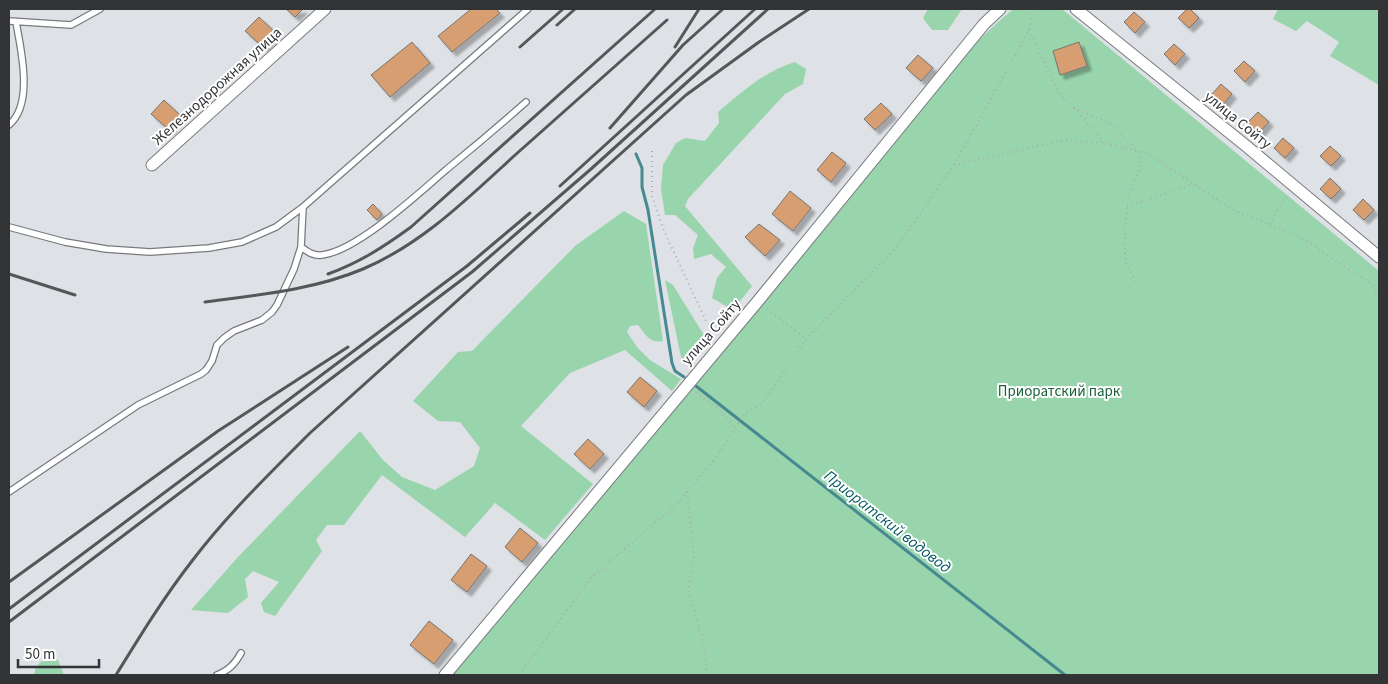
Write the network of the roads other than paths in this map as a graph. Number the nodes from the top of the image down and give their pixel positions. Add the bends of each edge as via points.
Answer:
1 (100, 9) edge
2 (326, 9) edge
3 (528, 9) edge
4 (1000, 9) edge
5 (1076, 9) edge
6 (9, 21) edge
7 (16, 22) junction
8 (526, 102) dead end
9 (9, 125) edge
10 (152, 165) dead end
11 (303, 207) junction
12 (9, 227) edge
13 (301, 247) junction
14 (1379, 257) edge
15 (9, 492) edge
16 (241, 653) dead end
17 (217, 675) edge
18 (445, 675) edge

1 - 7 lane via 71,25
2 - 10 street, Железнодорожная улица
3 - 11 lane
4 - 18 street, улица Сойту via 984,24 758,301
5 - 14 street, улица Сойту
6 - 7 lane
7 - 9 lane via 23,58 24,95
8 - 13 lane via 405,206 353,244 321,255 311,255
11 - 12 lane via 276,227 242,242 209,248 150,252 106,249
11 - 13 lane
13 - 15 lane via 278,305 262,320 224,338 217,345 206,370 138,405
16 - 17 lane via 235,663

